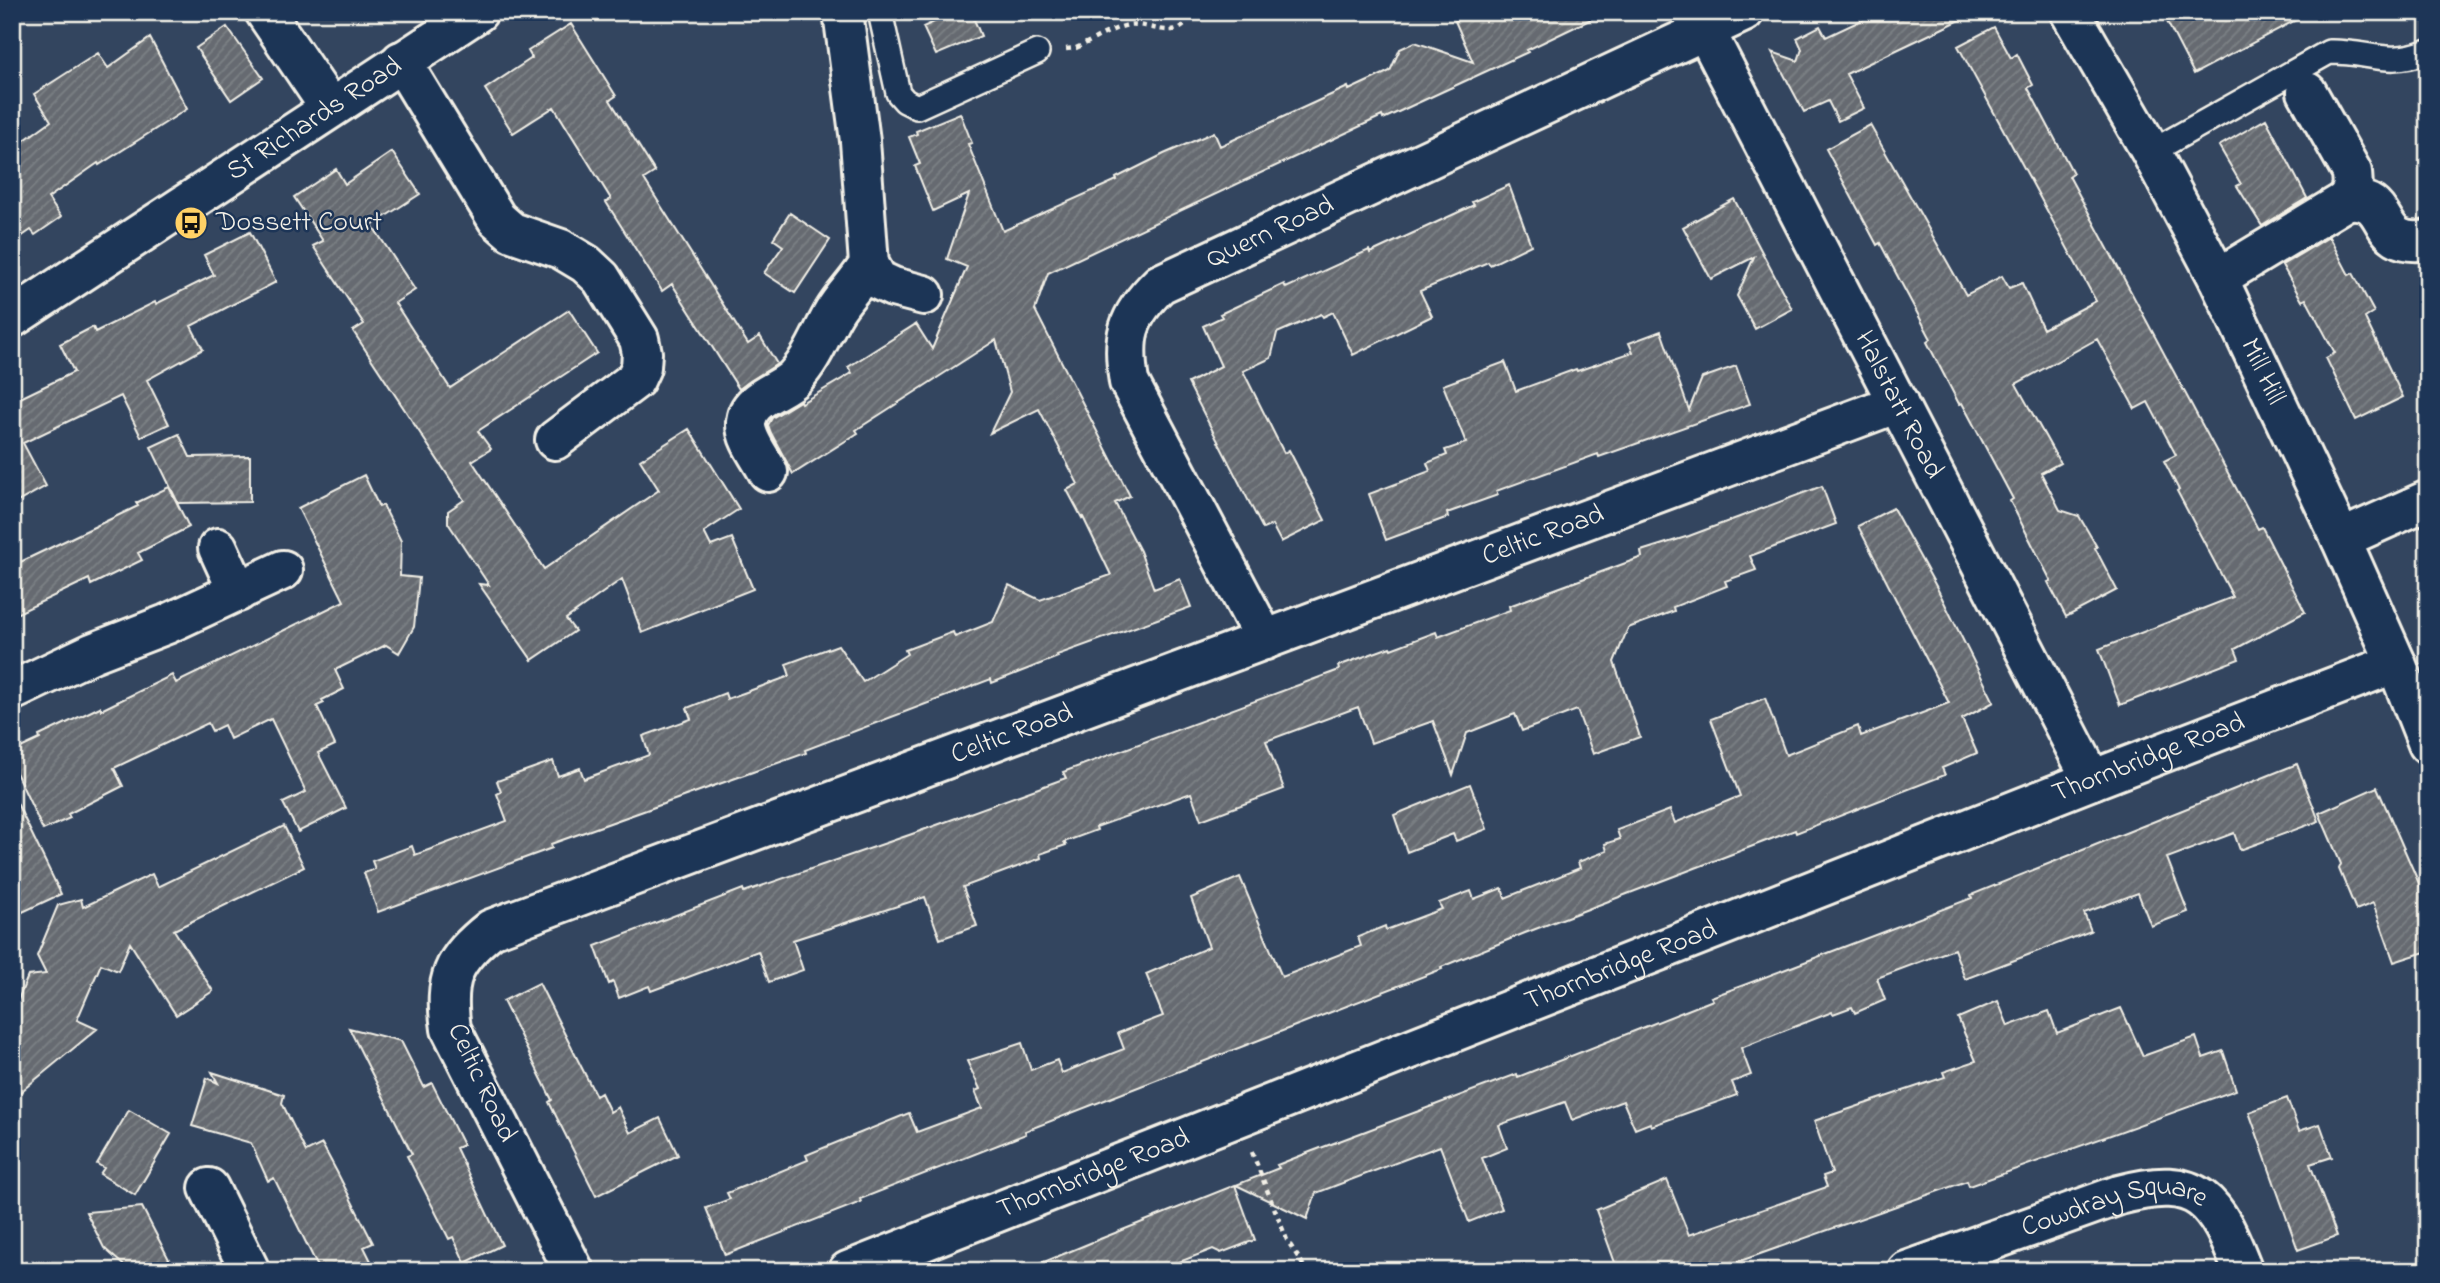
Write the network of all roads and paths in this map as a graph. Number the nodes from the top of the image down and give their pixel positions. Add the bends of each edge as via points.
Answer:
1 (265, 12) edge
2 (478, 12) edge
3 (843, 12) edge
4 (880, 12) edge
5 (1191, 12) edge
6 (1744, 12) edge
7 (2070, 12) edge
8 (1705, 30) junction
9 (2428, 51) edge
10 (1038, 52) joint
11 (401, 61) junction
12 (2307, 92) dead end
13 (330, 108) junction
14 (2151, 152) junction
15 (2347, 200) junction
16 (2428, 240) edge
17 (869, 264) junction
18 (2218, 278) junction
19 (924, 295) dead end
20 (12, 318) edge
21 (1898, 403) junction
22 (555, 440) dead end
23 (768, 472) dead end
24 (2428, 500) edge
25 (2342, 539) junction
26 (218, 548) dead end
27 (283, 570) dead end
28 (238, 592) junction
29 (1265, 640) junction
30 (2396, 663) junction
31 (12, 691) edge
32 (2428, 744) edge
33 (2092, 780) junction
34 (1237, 1116) junction
35 (209, 1188) dead end
36 (1953, 1263) edge
37 (250, 1271) edge
38 (574, 1271) edge
39 (848, 1271) edge
40 (1307, 1271) edge
41 (1907, 1271) edge
42 (2243, 1271) edge

1 - 13 street
2 - 11 street, St Richards Road
3 - 17 street via 860,141
4 - 10 lane via 898,93 917,107
5 - 10 path via 1184,24 1169,31 1129,24 1076,48
6 - 8 street, Quern Road
7 - 14 street, Mill Hill
8 - 21 street, Halstatt Road
8 - 29 street, Quern Road via 1160,284 1141,303 1128,327 1129,382
9 - 14 lane via 2389,60 2329,52
11 - 13 street, St Richards Road
11 - 22 street via 497,219 512,232 561,249 586,264 601,278 639,340 641,367 635,380
12 - 15 street via 2352,172 2353,187
13 - 20 street, St Richards Road
14 - 18 street, Mill Hill
15 - 16 street via 2360,198 2373,204 2401,240
15 - 18 street
17 - 19 street via 878,280
17 - 23 street via 794,379 749,411 747,433
18 - 25 street, Mill Hill
21 - 29 street, Celtic Road
21 - 33 street, Halstatt Road
24 - 25 street
25 - 30 street, Mill Hill
26 - 28 street
27 - 28 street
28 - 31 street
29 - 38 street, Celtic Road via 491,929 468,947 453,970 447,999 451,1029
30 - 32 street, Mill Hill
30 - 33 street, Thornbridge Road
33 - 34 street, Thornbridge Road
34 - 39 street, Thornbridge Road
34 - 40 path via 1287,1240
35 - 37 street
36 - 41 street, Cowdray Square
36 - 42 street, Cowdray Square via 2119,1195 2172,1187 2197,1195 2216,1212

